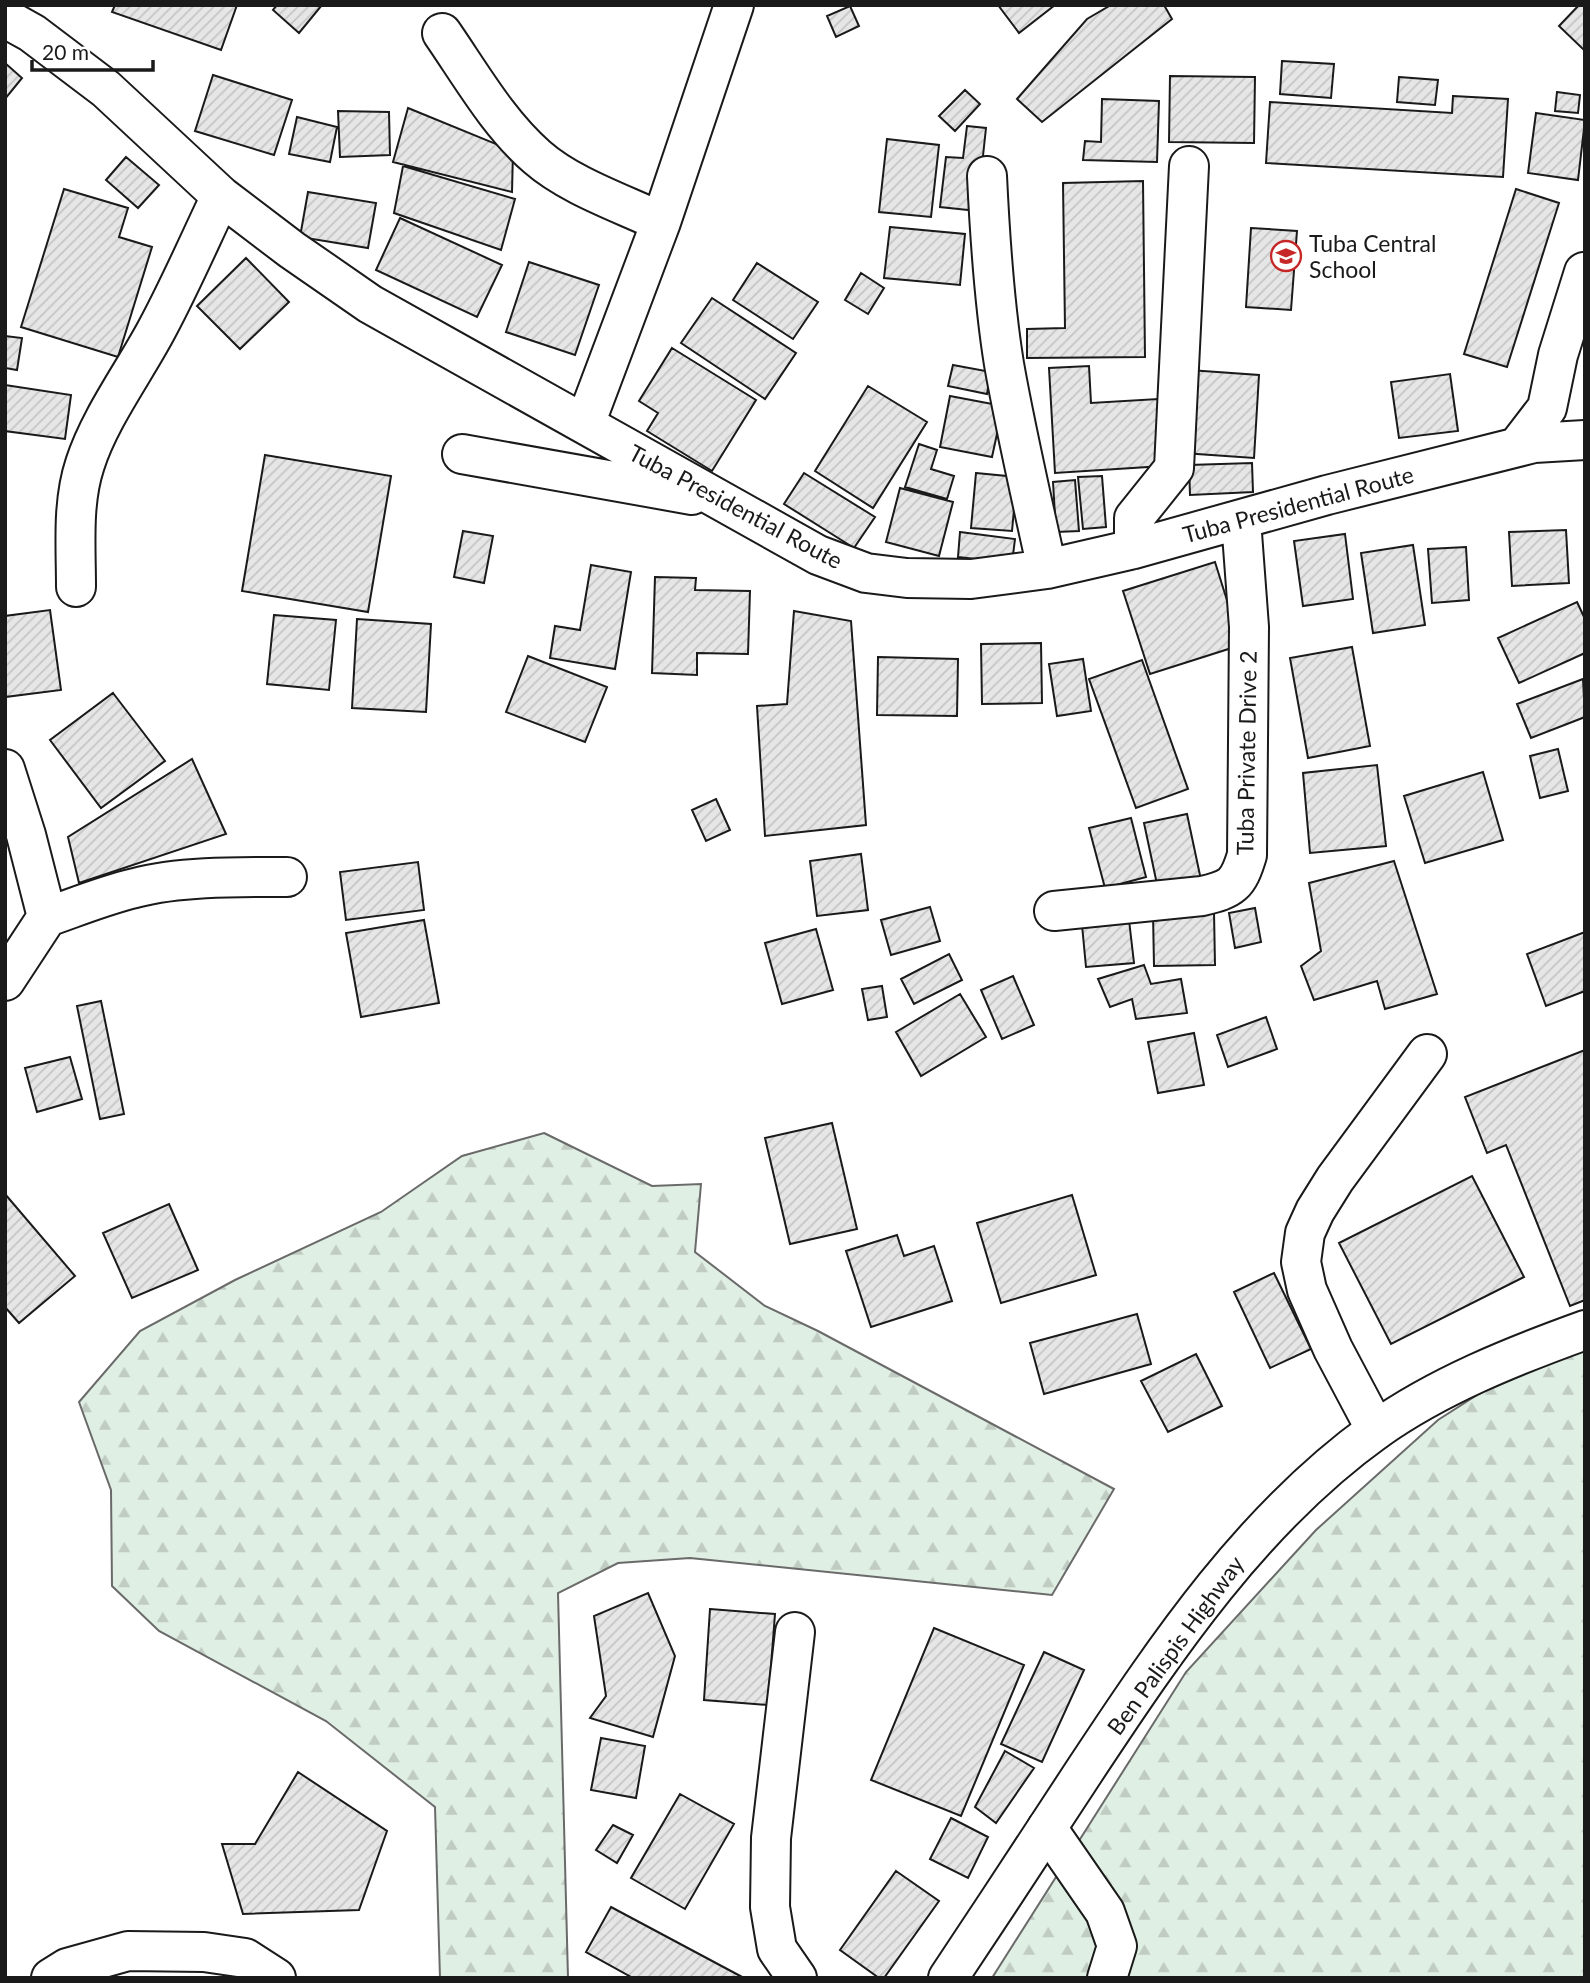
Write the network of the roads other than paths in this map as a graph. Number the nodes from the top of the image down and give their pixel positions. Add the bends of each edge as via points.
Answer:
1 (734, 5) edge
2 (5, 18) edge
3 (442, 33) dead end
4 (1189, 166) dead end
5 (987, 176) dead end
6 (221, 197) junction
7 (661, 222) junction
8 (1584, 271) edge
9 (585, 425) junction
10 (1585, 440) edge
11 (1517, 447) junction
12 (462, 454) dead end
13 (725, 501) junction
14 (1241, 520) junction
15 (1134, 549) junction
16 (1047, 569) junction
17 (76, 587) dead end
18 (5, 769) edge
19 (288, 877) dead end
20 (1054, 911) dead end
21 (47, 917) junction
22 (5, 981) edge
23 (1427, 1054) dead end
24 (1585, 1330) edge
25 (1376, 1430) junction
26 (795, 1632) dead end
27 (1047, 1828) junction
28 (51, 1978) edge
29 (276, 1978) edge
30 (797, 1978) edge
31 (948, 1978) edge
32 (1107, 1978) edge

1 - 7 street
2 - 6 street, Tuba Presidential Route via 106,89
3 - 7 street via 489,103 538,158 564,176
4 - 15 street via 1174,468 1134,518
5 - 16 street via 1003,361
6 - 9 street, Tuba Presidential Route via 370,304
6 - 17 street via 159,326 93,443 78,493
7 - 9 street
8 - 11 street via 1547,408
9 - 13 street, Tuba Presidential Route
10 - 11 street, Tuba Presidential Route
11 - 14 street, Tuba Presidential Route
12 - 13 street
13 - 16 street, Tuba Presidential Route via 818,555 866,572 971,579
14 - 15 street, Tuba Presidential Route
14 - 20 street, Tuba Private Drive 2 via 1249,627 1247,855 1241,876 1233,886 1202,896
15 - 16 street, Tuba Presidential Route
18 - 21 street
19 - 21 street via 137,887
21 - 22 street
23 - 25 street via 1335,1179 1305,1233 1302,1252 1307,1290
24 - 25 street, Ben Palispis Highway via 1447,1388
25 - 27 street, Ben Palispis Highway via 1281,1511 1236,1561 1190,1617
26 - 30 street via 771,1838 771,1907 777,1949
27 - 31 street, Ben Palispis Highway
27 - 32 street via 1105,1912 1117,1946
28 - 29 street via 67,1968 128,1951 204,1952 245,1958

